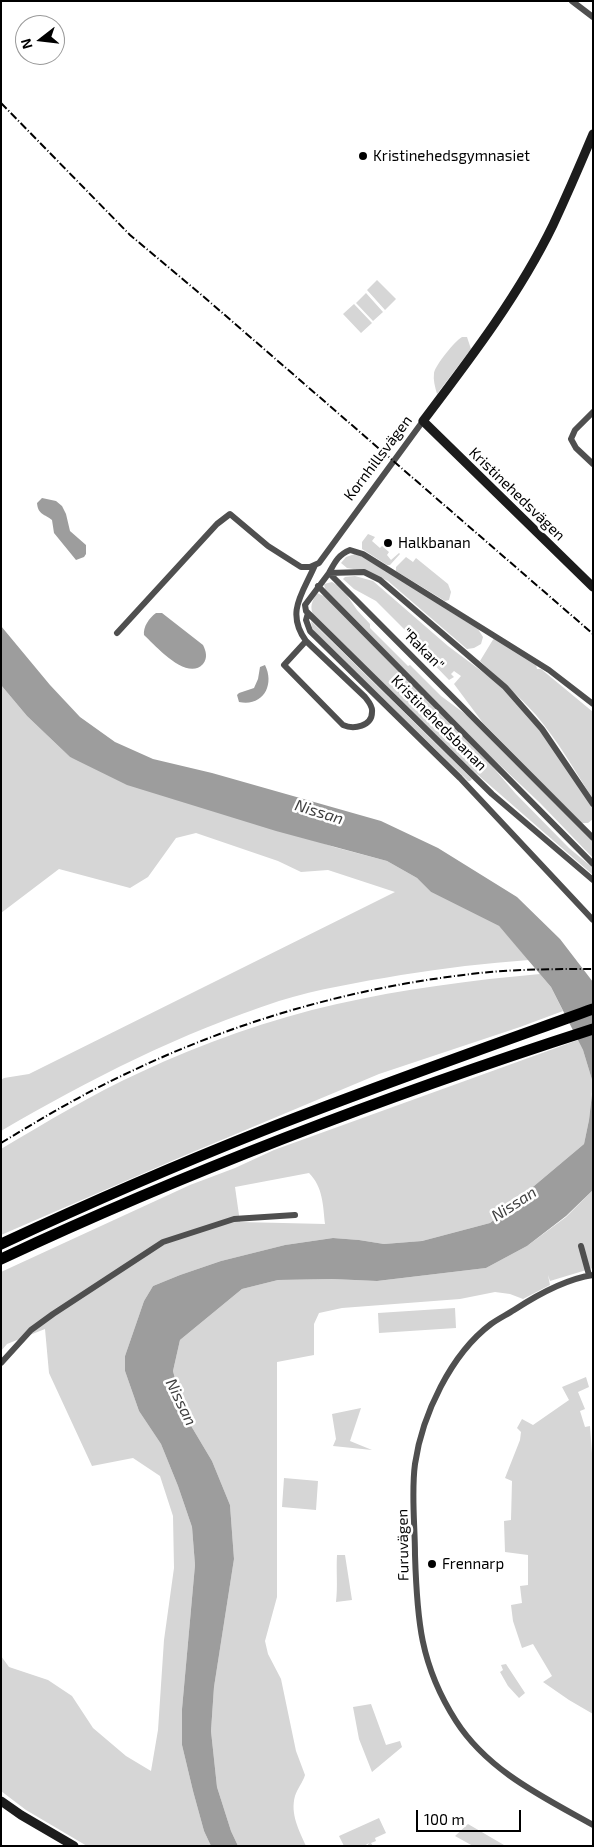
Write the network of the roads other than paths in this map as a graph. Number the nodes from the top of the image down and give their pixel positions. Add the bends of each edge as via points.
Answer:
1 (572, 1) edge
2 (593, 17) edge
3 (593, 134) edge
4 (593, 412) edge
5 (423, 421) junction
6 (593, 464) edge
7 (315, 565) junction
8 (329, 572) junction
9 (318, 586) junction
10 (593, 587) edge
11 (297, 604) junction
12 (307, 610) junction
13 (117, 633) dead end
14 (306, 641) junction
15 (593, 704) edge
16 (473, 717) joint
17 (593, 804) edge
18 (593, 838) edge
19 (593, 864) edge
20 (593, 880) edge
21 (593, 920) edge
22 (593, 1009) edge
23 (593, 1029) edge
24 (295, 1215) dead end
25 (1, 1244) edge
26 (581, 1246) dead end
27 (1, 1259) edge
28 (591, 1275) edge
29 (1, 1363) edge
30 (1, 1801) edge
31 (593, 1825) edge
32 (74, 1846) edge

1 - 2 street
3 - 5 street, Kornhillsvägen via 553,226 520,284
4 - 6 street via 575,430 572,439 576,448
5 - 7 street, Kornhillsvägen
5 - 10 street, Kristinehedsvägen
7 - 11 street, Kornhillsvägen
7 - 13 street via 301,567 268,546 230,514 217,524
8 - 9 street
8 - 15 street via 338,556 350,550 356,551 532,659
8 - 16 street, "Rakan"
8 - 17 street via 364,572 380,580 506,687 542,728
9 - 12 street via 305,605
9 - 19 street
11 - 12 street
11 - 14 street via 297,623
12 - 20 street, Kristinehedsbanan via 492,794
12 - 21 street via 310,631 460,778
14 - 14 street via 365,697 372,712 367,722 356,728 343,725 284,665
16 - 18 street, Kristinehedsbanan
22 - 25 highway via 261,1131 112,1193
23 - 27 highway via 442,1079 267,1145
24 - 29 street via 234,1219 163,1242 31,1330
26 - 28 street
28 - 31 street, Furuvägen via 550,1289 520,1306 490,1325 466,1349 431,1406 420,1437 414,1494 420,1633 430,1669 445,1703 465,1734 492,1762 514,1779
30 - 32 street

